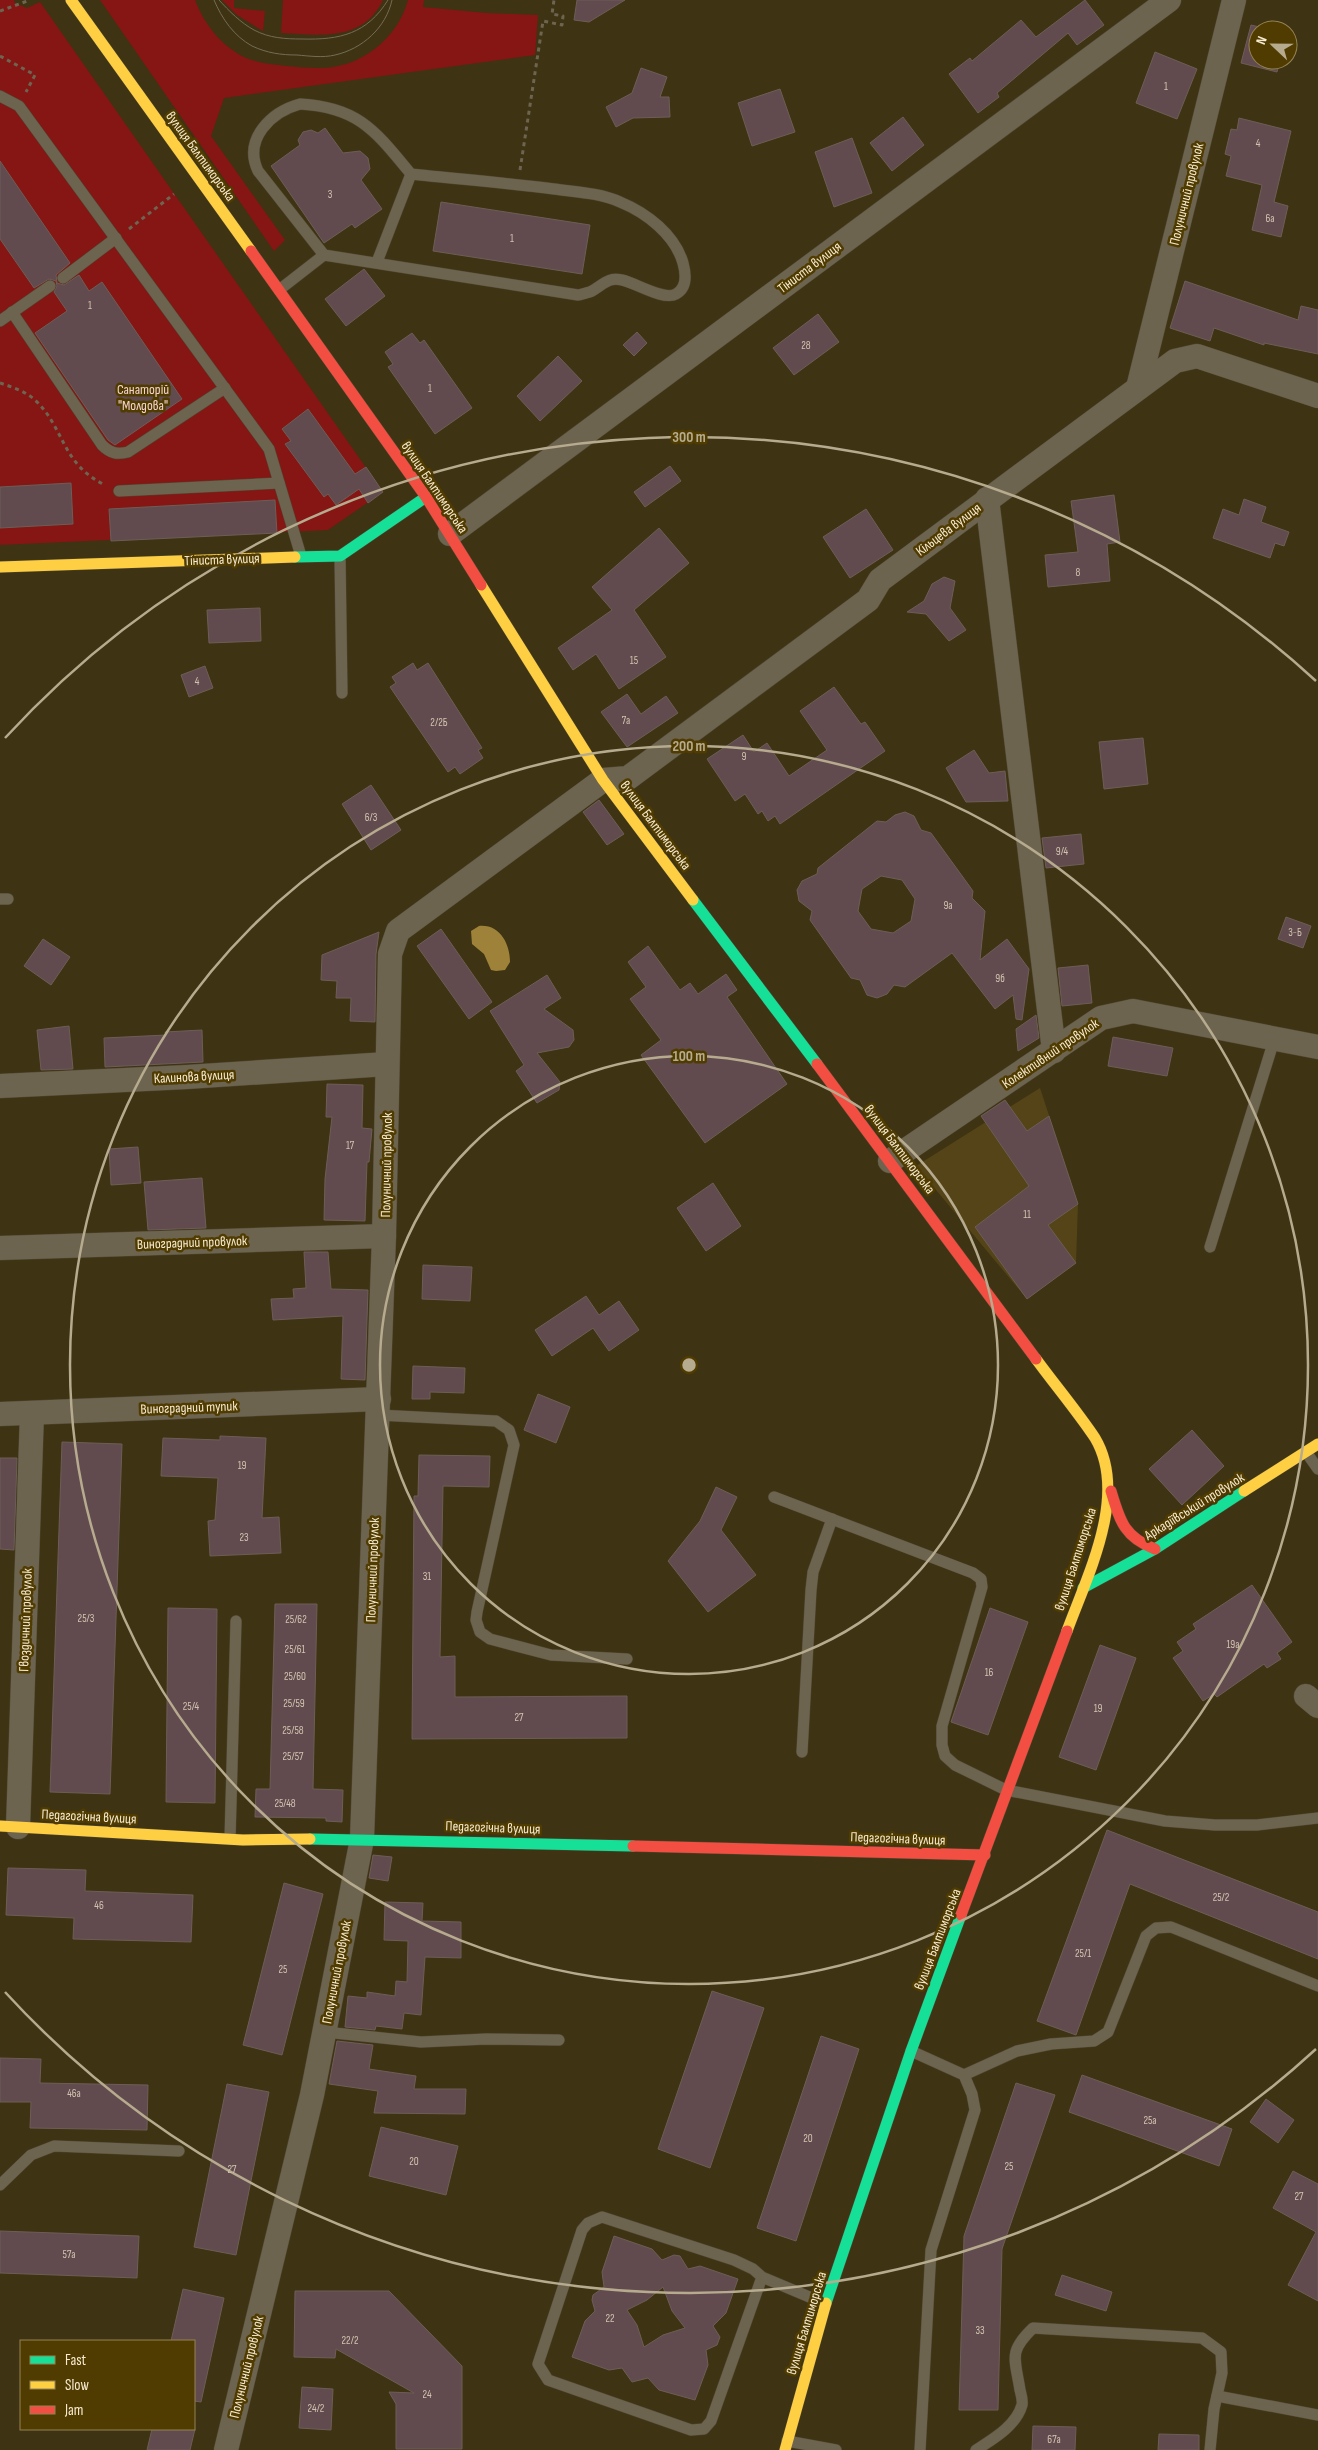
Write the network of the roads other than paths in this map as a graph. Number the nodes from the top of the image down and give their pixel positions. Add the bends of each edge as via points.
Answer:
1 (71, 0) edge
2 (1169, 0) edge
3 (1234, 0) edge
4 (0, 96) edge
5 (410, 174) junction
6 (116, 238) junction
7 (324, 255) junction
8 (377, 262) junction
9 (62, 278) dead end
10 (50, 286) dead end
11 (279, 290) junction
12 (12, 312) junction
13 (0, 320) edge
14 (225, 388) junction
15 (1138, 388) junction
16 (1318, 396) edge
17 (279, 483) junction
18 (119, 491) road end
19 (426, 497) junction
20 (987, 499) junction
21 (450, 534) junction
22 (301, 556) junction
23 (340, 556) junction
24 (0, 567) edge
25 (342, 694) dead end
26 (603, 780) junction
27 (1275, 1037) junction
28 (1318, 1047) edge
29 (1054, 1051) junction
30 (387, 1064) junction
31 (0, 1086) edge
32 (890, 1161) junction
33 (384, 1236) junction
34 (0, 1248) edge
35 (1210, 1248) dead end
36 (378, 1407) junction
37 (32, 1413) junction
38 (0, 1414) edge
39 (1318, 1444) edge
40 (1306, 1452) junction
41 (1318, 1469) edge
42 (1110, 1485) junction
43 (774, 1497) dead end
44 (832, 1519) junction
45 (1155, 1549) junction
46 (1083, 1588) junction
47 (236, 1622) dead end
48 (627, 1659) dead end
49 (802, 1752) dead end
50 (1006, 1790) junction
51 (1318, 1818) edge
52 (9, 1827) edge
53 (230, 1839) junction
54 (362, 1839) junction
55 (985, 1855) junction
56 (1318, 1986) edge
57 (324, 2032) junction
58 (559, 2040) dead end
59 (910, 2051) junction
60 (964, 2075) junction
61 (179, 2151) dead end
62 (0, 2185) edge
63 (762, 2277) junction
64 (826, 2304) junction
65 (1217, 2396) junction
66 (1318, 2415) edge
67 (786, 2446) edge
68 (226, 2450) edge
69 (836, 2450) edge
70 (920, 2450) edge
71 (976, 2450) edge
72 (1210, 2450) edge

1 - 11 main road, вулиця Балтиморська
2 - 21 street, Тіниста вулиця
3 - 15 street, Полуничний провулок
4 - 6 lane via 18,106
5 - 7 lane via 375,132 336,109 300,104 271,118 260,131 253,161
5 - 8 lane
5 - 8 lane via 518,184 620,201 638,210 664,231 676,246 685,271 681,290 666,296 611,279 592,291 578,295
6 - 9 lane
6 - 14 lane
7 - 8 lane
7 - 11 lane
10 - 12 lane
11 - 19 main road, вулиця Балтиморська
12 - 13 lane
12 - 14 lane via 102,445 112,452 128,452
14 - 17 lane via 269,449
15 - 16 street, Кільцева вулиця via 1175,361 1197,356
15 - 20 street, Кільцева вулиця
17 - 18 lane
17 - 22 lane
19 - 21 main road, вулиця Балтиморська
19 - 23 main road
20 - 26 street, Кільцева вулиця via 880,580 868,600 628,778
20 - 29 street
21 - 26 main road, вулиця Балтиморська
22 - 23 main road, Тіниста вулиця
22 - 24 main road, Тіниста вулиця
23 - 25 lane
26 - 30 street, Полуничний провулок via 398,931 390,954
26 - 32 main road, вулиця Балтиморська
27 - 28 street, Колективний провулок
27 - 29 street, Колективний провулок via 1133,1011 1101,1018
27 - 35 lane
29 - 32 street, Колективний провулок
30 - 31 street, Калинова вулиця
30 - 33 street, Полуничний провулок
32 - 42 main road, вулиця Балтиморська via 1095,1439 1104,1456
33 - 34 street, Виноградний провулок
33 - 36 street, Полуничний провулок
36 - 37 street, Виноградний тупик
36 - 48 lane via 496,1421 509,1430 514,1445 476,1612 480,1632 490,1639 551,1656
36 - 54 street, Полуничний провулок
37 - 38 street, Виноградний тупик
37 - 52 street, Гвоздичний провулок
39 - 40 main road, Аркадіївський провулок
40 - 41 lane
40 - 45 main road, Аркадіївський провулок
42 - 45 main road via 1125,1531 1142,1546
42 - 46 main road, вулиця Балтиморська via 1102,1531
43 - 44 lane
44 - 49 lane via 813,1572
44 - 50 lane via 973,1573 981,1579 982,1587 942,1726 942,1745 945,1756 955,1765
45 - 46 main road, Аркадіївський провулок
46 - 50 main road, вулиця Балтиморська
47 - 53 lane
50 - 51 lane via 1165,1821 1215,1825
50 - 55 main road, вулиця Балтиморська
52 - 53 main road, Педагогічна вулиця
53 - 54 main road, Педагогічна вулиця
54 - 55 main road, Педагогічна вулиця
54 - 57 street, Полуничний провулок
55 - 59 main road, вулиця Балтиморська
56 - 60 lane via 1171,1927 1156,1928 1146,1936 1108,2032 1094,2041 1017,2051
57 - 58 lane via 421,2042
57 - 68 street, Полуничний провулок via 312,2095
59 - 60 lane
59 - 64 main road, вулиця Балтиморська
60 - 70 lane via 974,2110 931,2250
61 - 62 lane via 54,2146 31,2155
63 - 63 lane via 734,2260 602,2217 588,2223 582,2230 538,2364 548,2380 692,2430 704,2429 711,2420
63 - 64 lane
64 - 67 main road, вулиця Балтиморська
65 - 66 lane
65 - 71 lane via 1222,2373 1221,2352 1202,2338 1033,2328 1014,2352 1022,2404 1014,2420 997,2437
65 - 72 lane
67 - 69 lane

